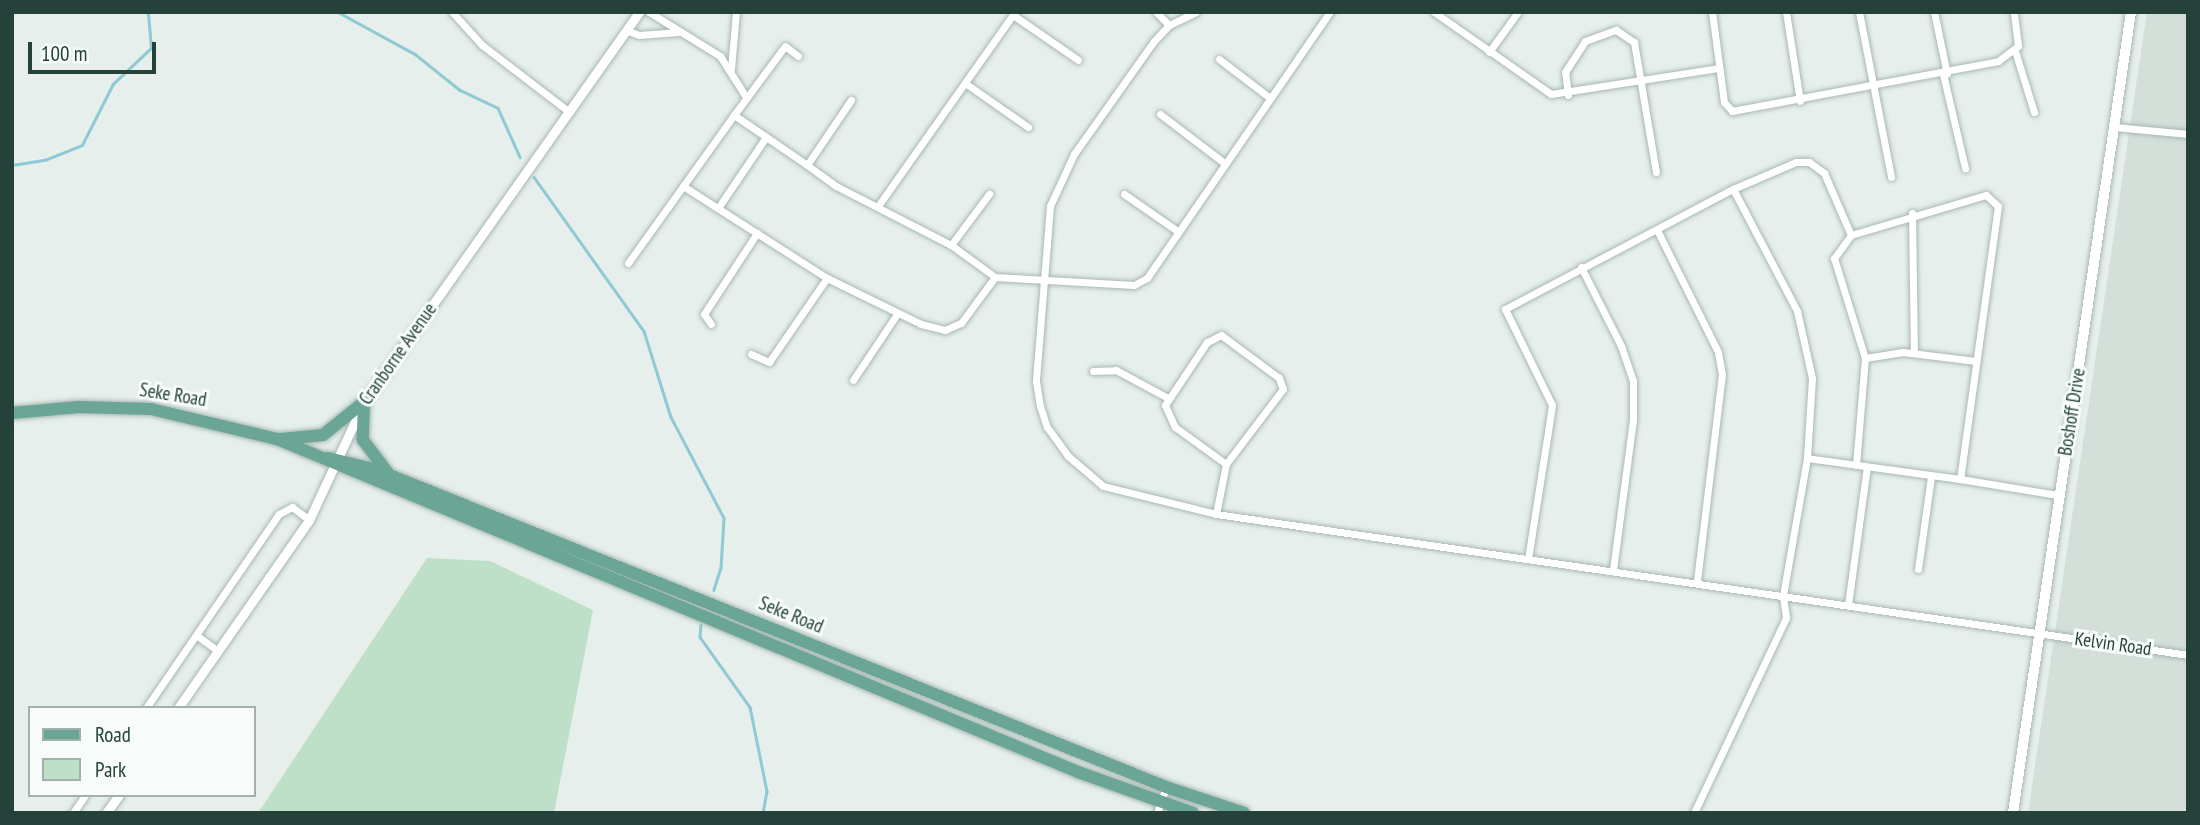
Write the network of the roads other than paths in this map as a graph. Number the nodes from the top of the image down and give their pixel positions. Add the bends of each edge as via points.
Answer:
1 (452, 12) edge
2 (639, 12) edge
3 (649, 12) edge
4 (736, 12) edge
5 (1156, 12) edge
6 (1196, 12) edge
7 (1330, 12) edge
8 (1434, 12) edge
9 (1518, 12) edge
10 (1713, 12) edge
11 (1786, 12) edge
12 (1859, 12) edge
13 (1934, 12) edge
14 (2014, 12) edge
15 (2131, 12) edge
16 (1014, 14) edge
17 (1169, 25) junction
18 (626, 30) junction
19 (680, 32) junction
20 (2015, 51) junction
21 (1489, 52) junction
22 (798, 56) dead end
23 (1219, 59) dead end
24 (1078, 60) dead end
25 (1718, 68) junction
26 (730, 70) junction
27 (1945, 74) junction
28 (1643, 81) junction
29 (965, 83) junction
30 (1873, 86) junction
31 (1567, 95) junction
32 (746, 97) junction
33 (1270, 98) junction
34 (851, 100) dead end
35 (1800, 101) junction
36 (568, 111) junction
37 (2034, 112) dead end
38 (1160, 114) dead end
39 (734, 115) junction
40 (1028, 127) dead end
41 (2115, 127) junction
42 (2188, 134) edge
43 (766, 137) junction
44 (1223, 163) junction
45 (807, 165) junction
46 (1965, 168) dead end
47 (1657, 172) dead end
48 (1891, 177) dead end
49 (683, 186) junction
50 (1733, 189) junction
51 (989, 194) dead end
52 (1124, 194) dead end
53 (878, 206) junction
54 (718, 208) junction
55 (1912, 212) junction
56 (1176, 230) junction
57 (1657, 230) junction
58 (757, 233) junction
59 (1851, 235) junction
60 (951, 245) junction
61 (628, 263) dead end
62 (1581, 267) junction
63 (995, 277) junction
64 (827, 278) junction
65 (1042, 280) junction
66 (897, 314) junction
67 (711, 324) dead end
68 (1914, 353) junction
69 (751, 354) dead end
70 (1865, 358) junction
71 (1976, 361) junction
72 (1093, 371) dead end
73 (853, 380) dead end
74 (1166, 397) junction
75 (364, 402) junction
76 (12, 414) edge
77 (277, 439) junction
78 (1807, 457) junction
79 (336, 462) junction
80 (1226, 464) junction
81 (1856, 464) junction
82 (1867, 467) junction
83 (391, 475) junction
84 (1931, 476) junction
85 (1960, 480) junction
86 (2058, 495) junction
87 (1216, 514) junction
88 (309, 520) junction
89 (1528, 559) junction
90 (1918, 569) dead end
91 (1614, 570) junction
92 (1697, 583) junction
93 (1783, 596) junction
94 (1848, 605) junction
95 (2038, 634) junction
96 (196, 635) junction
97 (217, 650) junction
98 (2188, 655) edge
99 (147, 706) edge
100 (179, 706) edge
101 (1166, 787) junction
102 (84, 797) edge
103 (118, 797) edge
104 (1158, 808) edge
105 (73, 813) edge
106 (106, 813) edge
107 (1193, 813) edge
108 (1244, 813) edge
109 (1694, 813) edge
110 (2013, 813) edge

1 - 36 street via 482,45
2 - 18 street, Cranborne Avenue
3 - 19 street
4 - 26 street
5 - 17 street
6 - 17 street
7 - 33 street
8 - 21 street
9 - 21 street
10 - 25 street
11 - 35 street
12 - 30 street
13 - 27 street
14 - 20 street via 2019,40
15 - 41 main road, Boshoff Drive
16 - 24 street
16 - 29 street
17 - 65 street, Kelvin Road via 1059,178 1050,206
18 - 19 street via 639,35
18 - 36 street, Cranborne Avenue
19 - 26 street via 720,56
20 - 27 street via 1998,61
20 - 37 street
21 - 31 street via 1541,92
22 - 32 street via 785,46
23 - 33 street
25 - 28 street
25 - 35 street via 1729,110
26 - 32 street
27 - 30 street
27 - 46 street
28 - 31 street
28 - 31 street via 1637,48 1613,30 1580,45 1564,77
28 - 47 street
29 - 40 street
29 - 53 street
30 - 35 street
30 - 48 street
32 - 39 street
33 - 44 street
34 - 45 street
36 - 75 street, Cranborne Avenue
38 - 44 street
39 - 43 street
39 - 49 street
41 - 42 street
41 - 86 main road, Boshoff Drive
43 - 45 street
43 - 54 street
44 - 56 street
45 - 53 street
49 - 54 street
49 - 61 street
50 - 57 street
50 - 59 street via 1796,162 1809,162 1824,173
50 - 78 street via 1807,339 1812,378
51 - 60 street
52 - 56 street
53 - 60 street
54 - 58 street
55 - 59 street
55 - 68 street
55 - 71 street via 1986,195 1998,206
56 - 65 street via 1140,283
57 - 62 street
57 - 92 street via 1721,363
58 - 64 street
58 - 67 street via 704,314
59 - 70 street via 1835,258 1840,291
60 - 63 street
62 - 89 street via 1505,309 1552,405
62 - 91 street via 1621,346 1633,381 1633,420
63 - 65 street
63 - 66 street via 968,316 945,330
64 - 66 street
64 - 69 street via 769,362
65 - 87 street, Kelvin Road via 1036,382 1047,427 1068,456 1117,492
66 - 73 street
68 - 70 street
68 - 71 street
70 - 81 street
71 - 85 street
72 - 74 street via 1116,370
74 - 80 street via 1175,427
74 - 80 street via 1207,342 1221,335 1279,377 1280,395
75 - 77 main road via 323,435
75 - 79 street, Cranborne Avenue
75 - 83 main road via 363,440
76 - 77 main road, Seke Road via 79,407 151,409
77 - 79 main road, Seke Road
78 - 81 street
78 - 93 street
79 - 83 main road, Seke Road
79 - 88 street, Cranborne Avenue
79 - 104 main road, Seke Road
80 - 87 street
81 - 82 street
82 - 84 street
82 - 94 street
83 - 101 main road, Seke Road
84 - 85 street
84 - 90 street
85 - 86 street
86 - 95 main road, Boshoff Drive
87 - 89 street, Kelvin Road
88 - 96 street via 292,507 279,513
88 - 97 street, Cranborne Avenue
89 - 91 street, Kelvin Road
91 - 92 street, Kelvin Road
92 - 93 street, Kelvin Road
93 - 94 street, Kelvin Road
93 - 109 street via 1786,618
94 - 95 street, Kelvin Road
95 - 98 street, Kelvin Road
95 - 110 main road, Boshoff Drive
96 - 97 street
96 - 99 street
97 - 100 street, Cranborne Avenue
101 - 104 street
101 - 108 main road, Seke Road
102 - 105 street
103 - 106 street
104 - 107 main road, Seke Road

